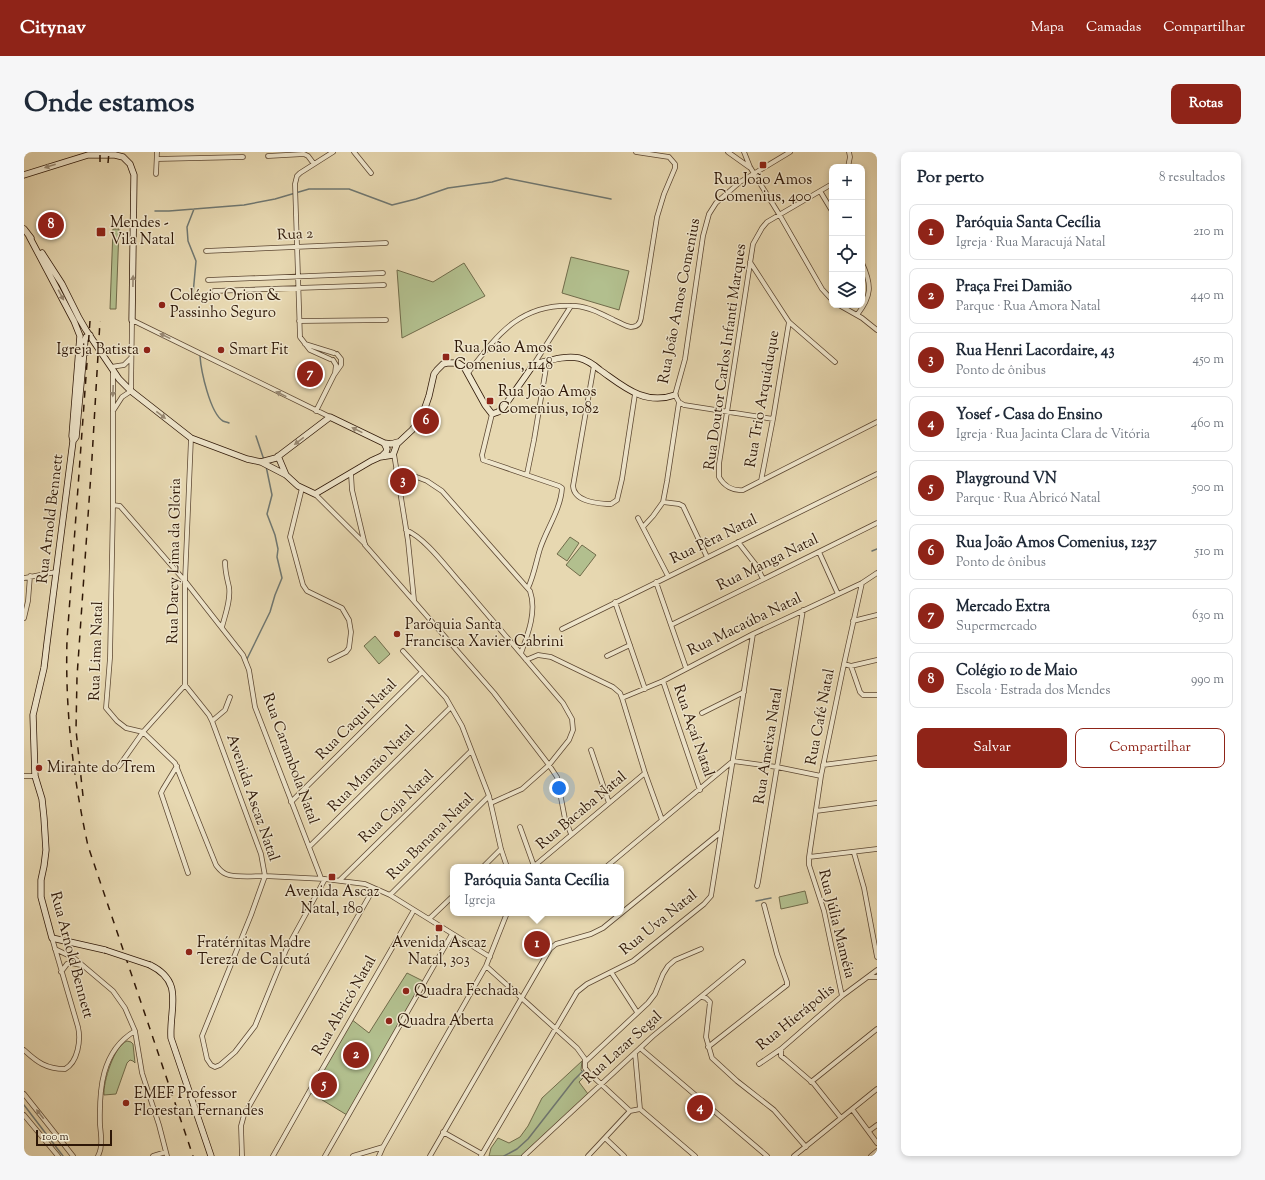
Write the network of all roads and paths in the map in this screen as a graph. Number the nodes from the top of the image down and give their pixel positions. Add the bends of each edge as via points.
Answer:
1 (157, 152) edge
2 (333, 152) edge
3 (354, 152) edge
4 (636, 152) edge
5 (728, 152) edge
6 (744, 152) edge
7 (790, 152) edge
8 (849, 152) edge
9 (268, 156) dead end
10 (243, 157) dead end
11 (157, 159) junction
12 (314, 164) junction
13 (849, 164) edge
14 (750, 167) junction
15 (371, 173) dead end
16 (753, 173) junction
17 (156, 174) dead end
18 (24, 175) edge
19 (829, 186) edge
20 (820, 191) junction
21 (829, 206) edge
22 (779, 214) junction
23 (24, 228) edge
24 (29, 236) junction
25 (386, 243) dead end
26 (296, 247) junction
27 (206, 251) dead end
28 (750, 262) junction
29 (865, 272) edge
30 (383, 273) dead end
31 (298, 276) junction
32 (208, 280) dead end
33 (384, 285) dead end
34 (298, 288) junction
35 (214, 291) dead end
36 (829, 297) edge
37 (571, 306) junction
38 (844, 308) edge
39 (856, 315) junction
40 (132, 320) junction
41 (386, 320) dead end
42 (299, 321) junction
43 (789, 322) junction
44 (877, 330) edge
45 (90, 335) junction
46 (305, 344) junction
47 (131, 357) junction
48 (547, 362) junction
49 (835, 362) dead end
50 (534, 364) junction
51 (594, 365) junction
52 (111, 368) junction
53 (468, 373) junction
54 (334, 375) junction
55 (131, 390) junction
56 (635, 394) junction
57 (675, 395) junction
58 (679, 402) junction
59 (316, 411) junction
60 (727, 412) junction
61 (112, 413) junction
62 (492, 414) junction
63 (330, 417) junction
64 (773, 419) junction
65 (877, 422) edge
66 (191, 438) junction
67 (73, 441) junction
68 (384, 443) junction
69 (393, 448) junction
70 (278, 456) junction
71 (380, 457) junction
72 (261, 462) junction
73 (396, 469) junction
74 (351, 474) junction
75 (527, 474) junction
76 (877, 474) edge
77 (286, 475) junction
78 (762, 481) junction
79 (302, 488) junction
80 (316, 494) junction
81 (662, 502) junction
82 (113, 505) junction
83 (638, 518) dead end
84 (877, 523) edge
85 (643, 527) junction
86 (406, 530) junction
87 (738, 542) junction
88 (365, 545) junction
89 (819, 552) junction
90 (707, 557) junction
91 (225, 562) dead end
92 (56, 572) junction
93 (877, 573) edge
94 (30, 576) junction
95 (668, 576) junction
96 (24, 578) edge
97 (763, 579) junction
98 (185, 581) junction
99 (656, 582) junction
100 (862, 583) junction
101 (528, 588) junction
102 (838, 594) junction
103 (414, 601) junction
104 (615, 602) junction
105 (803, 610) junction
106 (877, 615) edge
107 (24, 618) edge
108 (853, 621) junction
109 (671, 625) junction
110 (222, 627) junction
111 (562, 628) dead end
112 (753, 634) junction
113 (630, 645) junction
114 (403, 651) dead end
115 (521, 653) junction
116 (607, 656) dead end
117 (330, 660) dead end
118 (526, 660) junction
119 (877, 660) edge
120 (844, 664) junction
121 (851, 666) junction
122 (686, 668) junction
123 (422, 672) junction
124 (663, 680) junction
125 (184, 685) junction
126 (645, 688) junction
127 (744, 692) junction
128 (877, 695) edge
129 (230, 697) dead end
130 (622, 698) junction
131 (451, 707) junction
132 (702, 713) dead end
133 (212, 721) junction
134 (143, 732) junction
135 (591, 750) dead end
136 (471, 751) junction
137 (877, 758) edge
138 (733, 761) junction
139 (549, 765) junction
140 (119, 766) dead end
141 (177, 766) junction
142 (823, 766) junction
143 (777, 767) junction
144 (645, 773) junction
145 (24, 776) edge
146 (35, 776) junction
147 (821, 776) junction
148 (700, 790) junction
149 (489, 796) junction
150 (291, 802) junction
151 (609, 803) junction
152 (877, 803) edge
153 (491, 804) junction
154 (816, 811) junction
155 (662, 820) junction
156 (520, 827) dead end
157 (722, 831) junction
158 (571, 834) junction
159 (309, 847) junction
160 (877, 849) edge
161 (501, 850) junction
162 (854, 853) junction
163 (809, 857) junction
164 (486, 864) edge
165 (506, 864) edge
166 (533, 864) edge
167 (537, 864) edge
168 (610, 864) edge
169 (188, 873) dead end
170 (265, 876) junction
171 (323, 879) junction
172 (340, 880) junction
173 (756, 886) dead end
174 (374, 888) junction
175 (390, 895) junction
176 (450, 899) edge
177 (764, 905) dead end
178 (414, 910) junction
179 (624, 911) edge
180 (506, 916) edge
181 (618, 916) edge
182 (429, 919) junction
183 (452, 934) junction
184 (52, 938) junction
185 (55, 949) junction
186 (701, 949) dead end
187 (490, 957) junction
188 (877, 957) edge
189 (743, 962) dead end
190 (82, 965) junction
191 (486, 966) junction
192 (877, 970) edge
193 (61, 972) junction
194 (611, 972) junction
195 (868, 977) junction
196 (877, 977) edge
197 (842, 996) junction
198 (702, 997) junction
199 (522, 999) junction
200 (637, 1012) junction
201 (555, 1028) junction
202 (877, 1029) edge
203 (135, 1031) junction
204 (708, 1047) junction
205 (640, 1048) junction
206 (781, 1049) junction
207 (24, 1050) edge
208 (635, 1053) junction
209 (585, 1062) junction
210 (759, 1064) dead end
211 (811, 1082) junction
212 (601, 1084) junction
213 (877, 1089) edge
214 (24, 1094) edge
215 (640, 1109) junction
216 (852, 1109) junction
217 (630, 1111) junction
218 (24, 1115) edge
219 (841, 1118) junction
220 (877, 1125) edge
221 (869, 1131) junction
222 (443, 1132) junction
223 (605, 1138) junction
224 (877, 1142) edge
225 (383, 1147) junction
226 (806, 1147) junction
227 (877, 1151) edge
228 (166, 1154) edge
229 (482, 1155) edge
230 (58, 1156) edge
231 (73, 1156) edge
232 (98, 1156) edge
233 (153, 1156) edge
234 (211, 1156) edge
235 (242, 1156) edge
236 (274, 1156) edge
237 (325, 1156) edge
238 (353, 1156) edge
239 (379, 1156) edge
240 (430, 1156) edge
241 (524, 1156) edge
242 (588, 1156) edge
243 (624, 1156) edge
244 (695, 1156) edge
245 (767, 1156) edge
246 (794, 1156) edge
247 (871, 1156) edge

1 - 11 street
2 - 12 street
3 - 15 street
4 - 37 street via 668,157 675,164 657,217 640,322 635,326 628,326 594,311
5 - 14 street
6 - 14 street
7 - 16 street, Rua João Amos Comenius
8 - 13 street
9 - 12 street via 307,155
10 - 11 street
11 - 17 street
12 - 26 street via 297,176 294,184
14 - 16 street
16 - 22 street
16 - 57 street, Rua João Amos Comenius via 711,208 703,236 685,359
40 -> 18 street via 134,175 130,164 120,156 88,154
19 - 20 street, Rua Doutor Carlos Infanti Marques
20 - 21 street
20 - 22 street, Rua Doutor Carlos Infanti Marques
22 - 28 street, Rua Doutor Carlos Infanti Marques via 762,228 753,244
22 - 36 street via 822,289
23 - 24 street
24 - 45 street via 62,284
24 -> 67 street, Rua Arnold Bennett via 80,333
25 - 26 street, Rua 2
26 - 27 street, Rua 2
26 - 31 street
28 - 43 street
28 - 60 street, Rua Doutor Carlos Infanti Marques
29 - 39 street via 869,293
30 - 31 street
31 - 32 street
31 - 34 street
33 - 34 street
34 - 35 street
34 - 42 street
37 - 50 street
37 - 53 street via 540,310 512,323 490,343
38 - 39 street
39 - 44 street
40 - 47 street
59 -> 40 street
41 - 42 street
42 - 46 street via 300,337
43 - 49 street
43 - 64 street, Rua Trio Arquiduque
45 - 52 street
45 - 67 street, Rua Arnold Bennett via 85,340 76,437
46 - 54 street via 313,352 332,359 336,365
46 - 54 street via 340,358 342,362
47 - 52 street via 124,365
47 - 55 street
48 - 50 street, Rua João Amos Comenius
48 - 51 street, Rua João Amos Comenius via 572,357 584,359
48 - 75 street
50 - 62 street via 503,408
51 - 56 street, Rua João Amos Comenius
51 - 56 street via 574,489 580,497 607,504 617,500
52 - 55 street
52 -> 61 street, Rua Lima Natal
53 - 62 street
53 - 69 street via 462,365 454,362 440,366 434,374 421,419
54 - 59 street
55 - 61 street via 122,397
55 -> 66 street
56 - 57 street, Rua João Amos Comenius via 655,398
57 - 58 street
58 - 60 street
58 - 81 street
59 - 63 street
60 - 64 street
60 - 78 street, Rua Doutor Carlos Infanti Marques via 719,464 720,479 727,486 739,490
61 - 82 street, Rua Lima Natal
62 - 75 street via 482,456 484,461
68 -> 63 street
63 -> 70 street
64 - 78 street, Rua Trio Arquiduque
65 - 78 street
66 - 72 street
66 - 98 street, Rua Darcy Lima da Glória
67 - 92 street, Rua Arnold Bennett
68 - 69 street
68 - 71 street via 386,452
69 - 71 street via 389,456
69 - 73 street
70 - 72 street
70 - 77 street
71 - 74 street
72 - 77 street
73 - 86 street
73 - 101 street via 426,481 442,491
74 - 80 street
74 - 88 street via 352,490
75 - 101 street via 560,486 562,490
76 - 87 street, Rua Pêra Natal
77 - 79 street
79 - 80 street
79 - 117 street via 290,537 304,585 307,591 342,608 349,620 351,632 349,648
80 - 88 street
81 - 85 street
81 - 90 street via 681,505
82 - 98 street, Rua Carambola Natal via 120,506
82 - 134 street, Rua Lima Natal via 110,658 106,708 126,728
83 - 85 street
84 - 89 street, Rua Manga Natal
85 - 95 street
86 - 103 street
86 - 115 street via 421,539
87 - 90 street, Rua Pêra Natal
87 - 97 street via 756,565
88 - 103 street
89 - 97 street, Rua Manga Natal
89 - 102 street
90 - 95 street, Rua Pêra Natal
91 - 110 street via 229,594
92 - 94 street
92 - 146 street, Rua Arnold Bennett via 44,668 33,715
93 - 100 street, Rua Macaúba Natal
94 - 96 street
94 - 107 street
95 - 99 street, Rua Pêra Natal
97 - 109 street, Rua Manga Natal
98 - 110 street, Rua Carambola Natal
98 - 125 street, Rua Darcy Lima da Glória
99 - 104 street, Rua Pêra Natal
99 - 109 street
100 - 102 street, Rua Macaúba Natal
100 - 108 street, Rua Café Natal
101 - 115 street via 532,597 532,618
102 - 105 street, Rua Macaúba Natal
103 - 139 street via 494,693
104 - 111 street, Rua Pêra Natal
104 - 113 street
105 - 112 street, Rua Macaúba Natal
105 - 143 street, Rua Ameixa Natal
106 - 108 street
108 - 120 street, Rua Café Natal
109 - 122 street
110 - 150 street, Rua Carambola Natal via 246,661 255,708
112 - 122 street, Rua Macaúba Natal
112 - 127 street, Rua Uva Natal
113 - 116 street
113 - 126 street
114 - 123 street
115 - 118 street
118 - 130 street via 538,655 551,657 613,687
118 - 139 street via 563,703 572,719 572,735
119 - 121 street
120 - 121 street
120 - 142 street, Rua Café Natal
121 - 128 street via 860,692 863,695
122 - 124 street, Rua Macaúba Natal
123 - 131 street
123 - 150 street, Rua Caqui Natal
124 - 126 street, Rua Macaúba Natal
124 - 148 street, Rua Açaí Natal
125 - 133 street, Avenida Ascaz Natal
125 - 134 street
126 - 130 street, Rua Macaúba Natal
127 - 132 street
127 - 138 street, Rua Uva Natal
129 - 133 street via 225,710
130 - 144 street
131 - 136 street via 462,726
131 - 159 street, Rua Mamão Natal
133 - 170 street, Avenida Ascaz Natal via 261,854
134 - 140 street
134 - 141 street, Rua Lima Natal
135 - 151 street
136 - 149 street
136 - 172 street, Rua Caja Natal
137 - 142 street
138 - 143 street
138 - 148 street
138 - 157 street, Rua Uva Natal
139 - 153 street via 522,789
139 - 158 street via 557,777 565,819
141 - 169 street via 161,793
141 - 170 street, Rua Lima Natal via 216,865 225,874
142 - 147 street, Rua Café Natal
143 - 147 street
143 - 173 street, Rua Ameixa Natal
144 - 151 street, Rua Bacaba Natal
144 - 155 street
145 - 146 street
146 - 184 street, Rua Arnold Bennett via 42,799 46,850 41,897
147 - 154 street, Rua Café Natal
148 - 155 street
149 - 153 street
149 - 175 street, Rua Banana Natal
150 - 159 street, Rua Carambola Natal
151 - 158 street, Rua Bacaba Natal
152 - 154 street
153 - 161 street
154 - 163 street, Rua Café Natal
155 - 168 street
156 - 166 street
157 - 179 street
157 - 194 street, Rua Uva Natal via 712,894 708,900 633,961
158 - 167 street, Rua Bacaba Natal
159 - 171 street, Rua Carambola Natal
160 - 162 street
161 - 164 street
161 - 165 street
162 - 163 street
162 - 188 street via 864,888
163 - 197 street, Rua Júlia Maméia
170 - 171 street, Avenida Ascaz Natal
170 - 171 street via 202,1036 207,1059 215,1067 235,1052 254,1026 286,950
171 - 172 street, Avenida Ascaz Natal
172 - 174 street, Avenida Ascaz Natal
174 - 175 street, Avenida Ascaz Natal
174 - 235 street via 244,1115 241,1126
175 - 178 street, Avenida Ascaz Natal
176 - 182 street
177 - 204 street via 787,985
178 - 182 street, Avenida Ascaz Natal
178 - 236 street, Rua Abricó Natal
180 - 187 street
181 - 199 street via 591,934 553,946
182 - 183 street, Avenida Ascaz Natal
183 - 187 street, Avenida Ascaz Natal
183 - 237 street
184 - 185 street, Rua Arnold Bennett
184 - 234 street, bridge via 105,950 150,965 167,977 174,1000 170,1019 171,1038
185 - 190 street
185 - 193 street, Rua Arnold Bennett
186 - 200 street via 675,960 668,966 655,994
187 - 191 street
189 - 198 street, Rua Lazar Segal
190 - 193 street via 67,964
190 - 203 street via 113,991 125,1008
191 - 199 street
191 - 225 street
192 - 195 street, Rua Hierápolis
193 - 207 street, Rua Arnold Bennett via 80,1033 72,1063 65,1069 50,1068
194 - 200 street
194 - 201 street, Rua Uva Natal via 577,992
195 - 196 street
195 - 197 street, Rua Hierápolis
197 - 206 street, Rua Hierápolis
198 - 204 street via 710,1002 706,1031
198 - 205 street, Rua Lazar Segal
199 - 201 street
199 - 222 street
200 - 209 street
201 - 209 street via 583,1056
201 - 229 street, Rua Uva Natal
202 - 211 street
203 - 228 street via 142,1073
203 - 232 street via 124,1037 117,1045 101,1083 101,1152
204 - 226 street via 714,1060 774,1110
205 - 208 street, Rua Lazar Segal
205 - 245 street
206 - 210 street, Rua Hierápolis
206 - 211 street via 781,1056
208 - 212 street, Rua Lazar Segal
208 - 215 street
209 - 212 street via 585,1068
211 - 219 street
212 - 217 street
212 - 241 street, Rua Lazar Segal
213 - 216 street
231 -> 214 street
215 - 217 street
215 - 244 street
216 - 219 street
216 - 221 street
217 - 223 street
218 - 230 street
219 - 226 street
220 - 221 street
221 - 224 street
222 - 229 street
222 - 240 street
223 - 242 street
223 - 243 street
225 - 238 street
225 - 239 street
226 - 246 street
227 - 247 street
228 - 233 street

